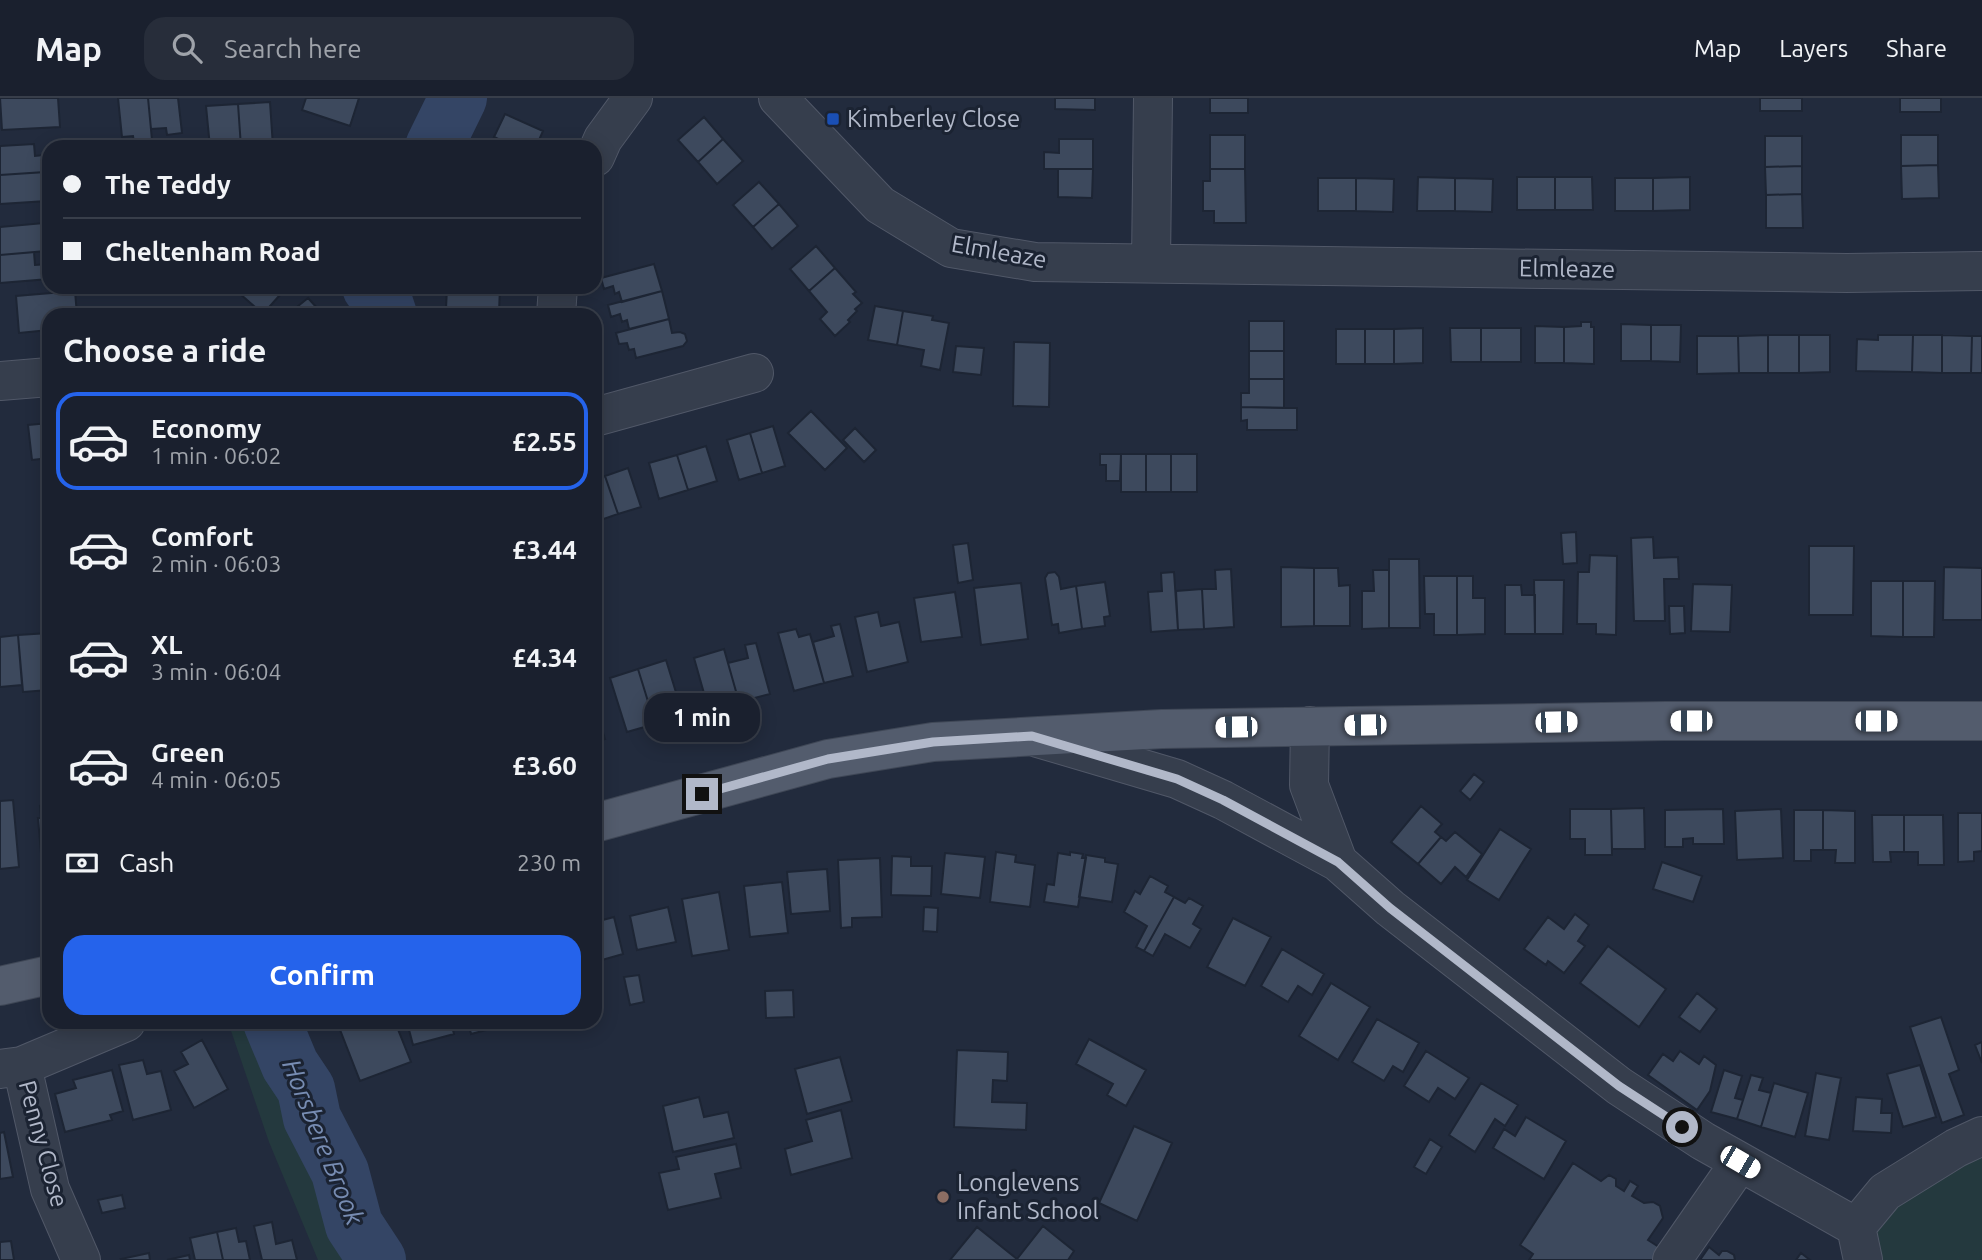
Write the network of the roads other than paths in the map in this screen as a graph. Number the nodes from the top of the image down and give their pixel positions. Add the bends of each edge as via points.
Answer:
1 (633, 98) edge
2 (778, 98) edge
3 (1153, 98) edge
4 (602, 141) edge
5 (1151, 263) junction
6 (1982, 271) edge
7 (754, 373) dead end
8 (42, 378) edge
9 (0, 381) edge
10 (602, 414) edge
11 (1982, 721) edge
12 (1310, 726) junction
13 (1032, 736) junction
14 (602, 821) edge
15 (1338, 862) junction
16 (42, 977) edge
17 (0, 986) edge
18 (108, 1029) edge
19 (11, 1068) edge
20 (1982, 1136) edge
21 (1740, 1162) junction
22 (1860, 1243) edge
23 (81, 1260) edge
24 (1672, 1260) edge

1 - 4 street
2 - 5 street, Elmleaze via 880,205 951,248 1035,262
3 - 5 street
5 - 6 street, Elmleaze
7 - 10 street
8 - 9 street
11 - 12 main road
12 - 13 main road
12 - 15 street via 1309,785
13 - 14 main road via 933,742 828,759
13 - 15 street via 1177,779
15 - 21 street via 1390,908 1619,1086
16 - 17 main road
18 - 19 street, Penny Close
19 - 23 street, Penny Close via 50,1189
20 - 22 street via 1885,1192
21 - 22 street
21 - 24 street

